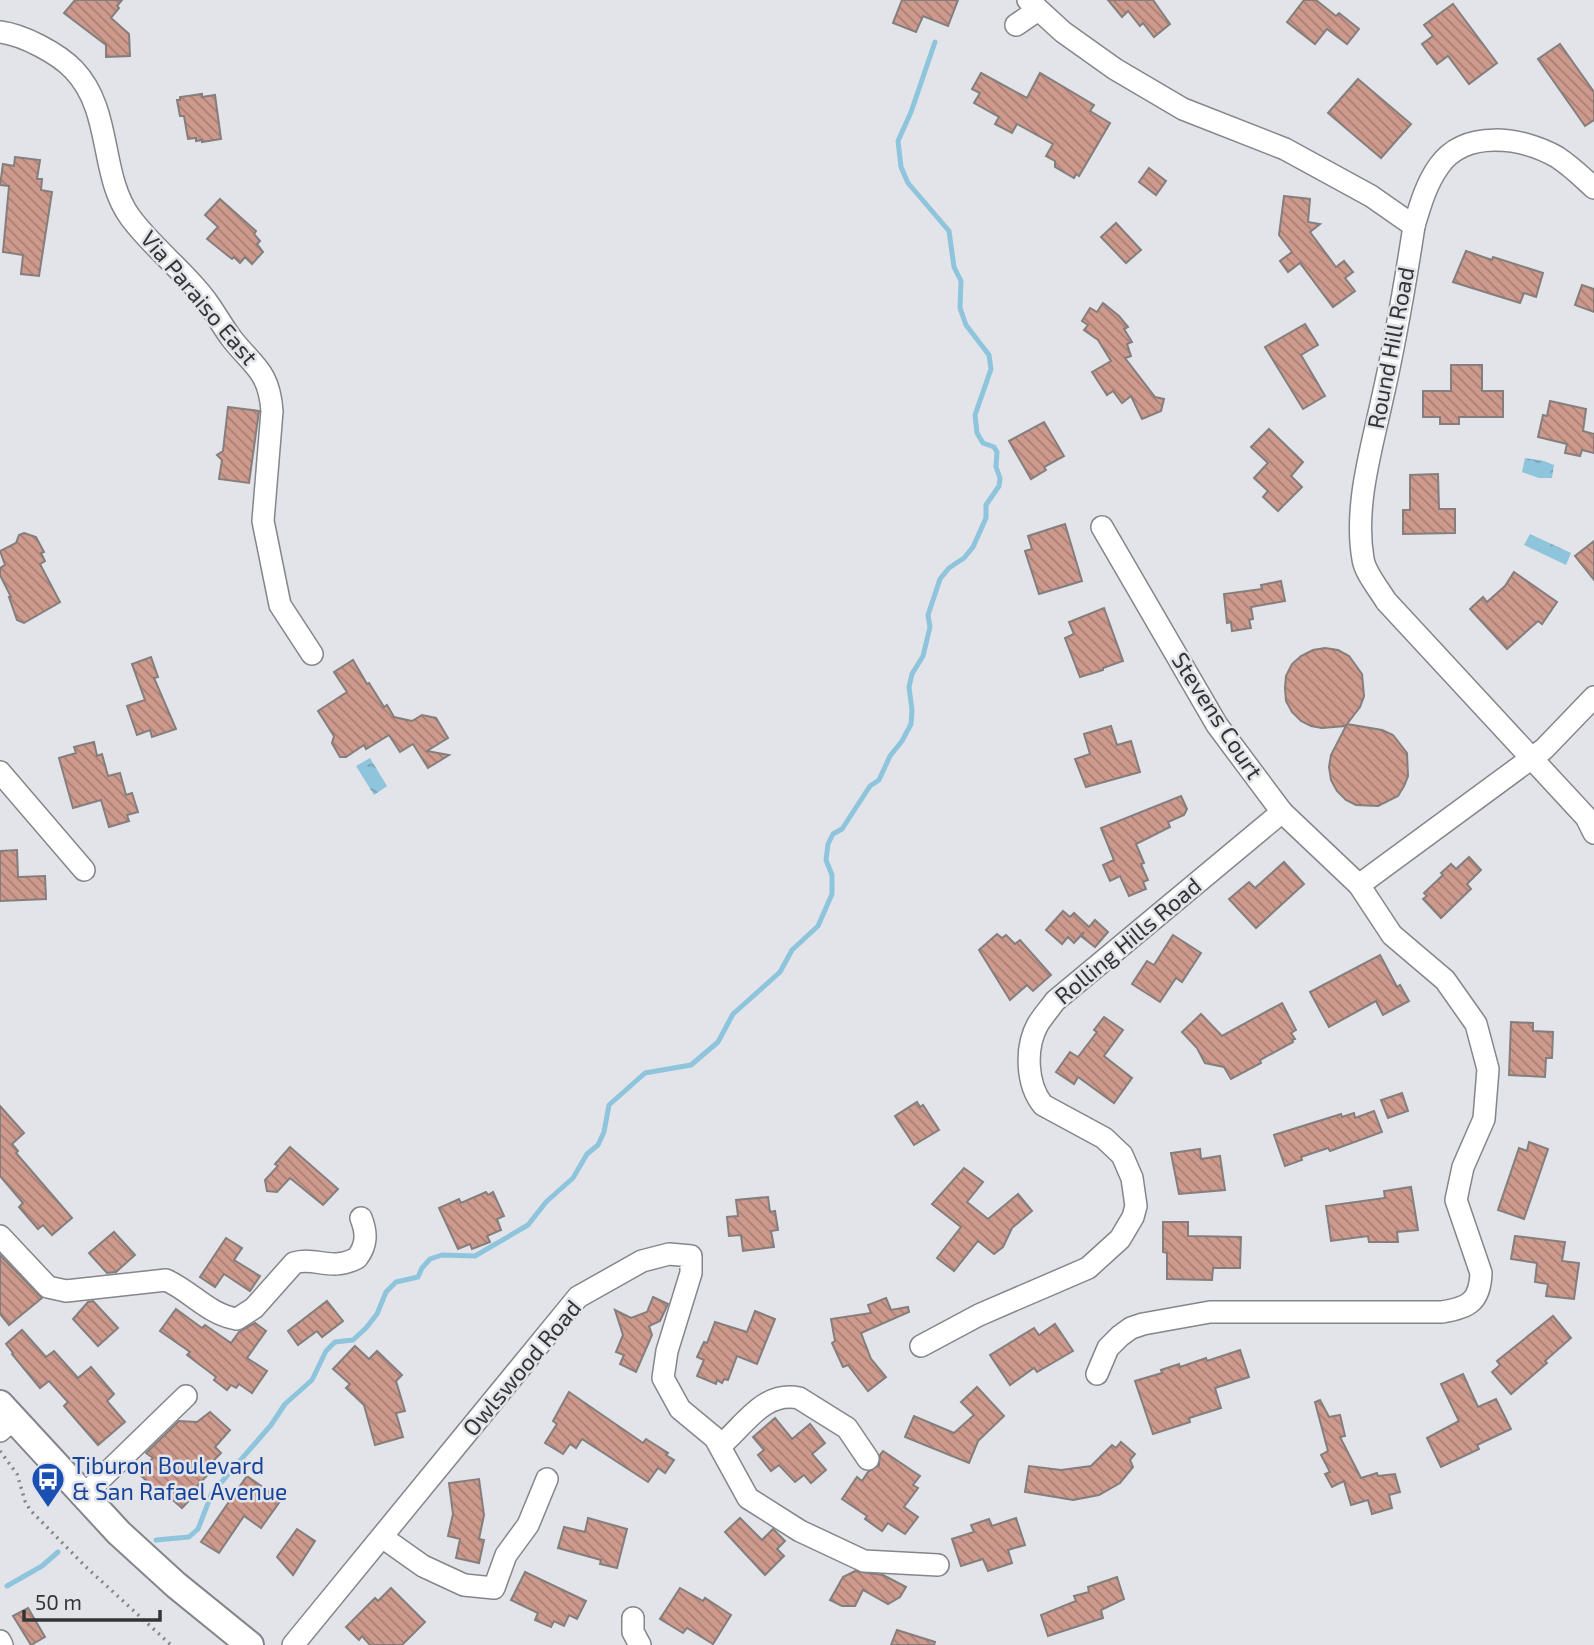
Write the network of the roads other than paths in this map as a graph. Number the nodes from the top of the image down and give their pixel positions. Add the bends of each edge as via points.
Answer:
1 (1033, 5) edge
2 (1017, 25) dead end
3 (0, 32) edge
4 (1594, 188) edge
5 (1413, 226) junction
6 (1102, 527) dead end
7 (312, 654) dead end
8 (1594, 697) edge
9 (1530, 757) junction
10 (4, 771) edge
11 (1282, 811) junction
12 (1594, 833) edge
13 (84, 870) dead end
14 (1359, 885) junction
15 (361, 1218) dead end
16 (0, 1236) edge
17 (921, 1346) dead end
18 (1097, 1374) dead end
19 (186, 1396) dead end
20 (4, 1418) edge
21 (720, 1446) junction
22 (868, 1459) dead end
23 (547, 1479) dead end
24 (83, 1496) junction
25 (382, 1536) junction
26 (938, 1565) dead end
27 (633, 1618) dead end
28 (250, 1645) edge
29 (293, 1645) edge
30 (640, 1645) edge

1 - 2 street
1 - 5 street via 1115,69 1183,109 1286,149 1371,195
3 - 7 street, Via Paraiso East via 14,34 61,58 75,71 90,91 115,185 129,216 205,299 266,379 272,411 263,521 280,605
4 - 5 street, Round Hill Road via 1571,167 1540,149 1498,140 1466,144 1439,166
5 - 9 street, Round Hill Road via 1370,454 1360,534 1363,563 1386,601
6 - 11 street, Stevens Court via 1217,725
8 - 9 street via 1544,749
9 - 12 street, Round Hill Road via 1586,817
9 - 14 street
10 - 13 street
11 - 14 street, Stevens Court
11 - 17 street, Rolling Hills Road via 1055,1001 1038,1024 1030,1053 1036,1097 1104,1138 1128,1166 1136,1206 1120,1239 1088,1268 979,1315
14 - 18 street, Stevens Court via 1391,935 1445,980 1476,1024 1488,1069 1484,1119 1463,1167 1456,1200 1481,1273 1475,1298 1463,1308 1441,1312 1210,1312 1143,1324 1108,1348
15 - 16 street via 366,1239 357,1258 334,1265 293,1263 254,1308 237,1318 219,1315 166,1280 66,1291 48,1287
19 - 24 street
20 - 24 main road
21 - 22 street via 764,1405 791,1396 847,1428
21 - 25 street, Owlswood Road via 680,1409 663,1378 691,1273 691,1256 669,1254 642,1261 578,1297
21 - 26 street, Owlswood Road via 748,1498 800,1531 864,1561
23 - 25 street via 528,1525 506,1555 494,1588 464,1585 424,1566
24 - 28 main road via 147,1560
25 - 29 street, Owlswood Road
27 - 30 street via 633,1632

